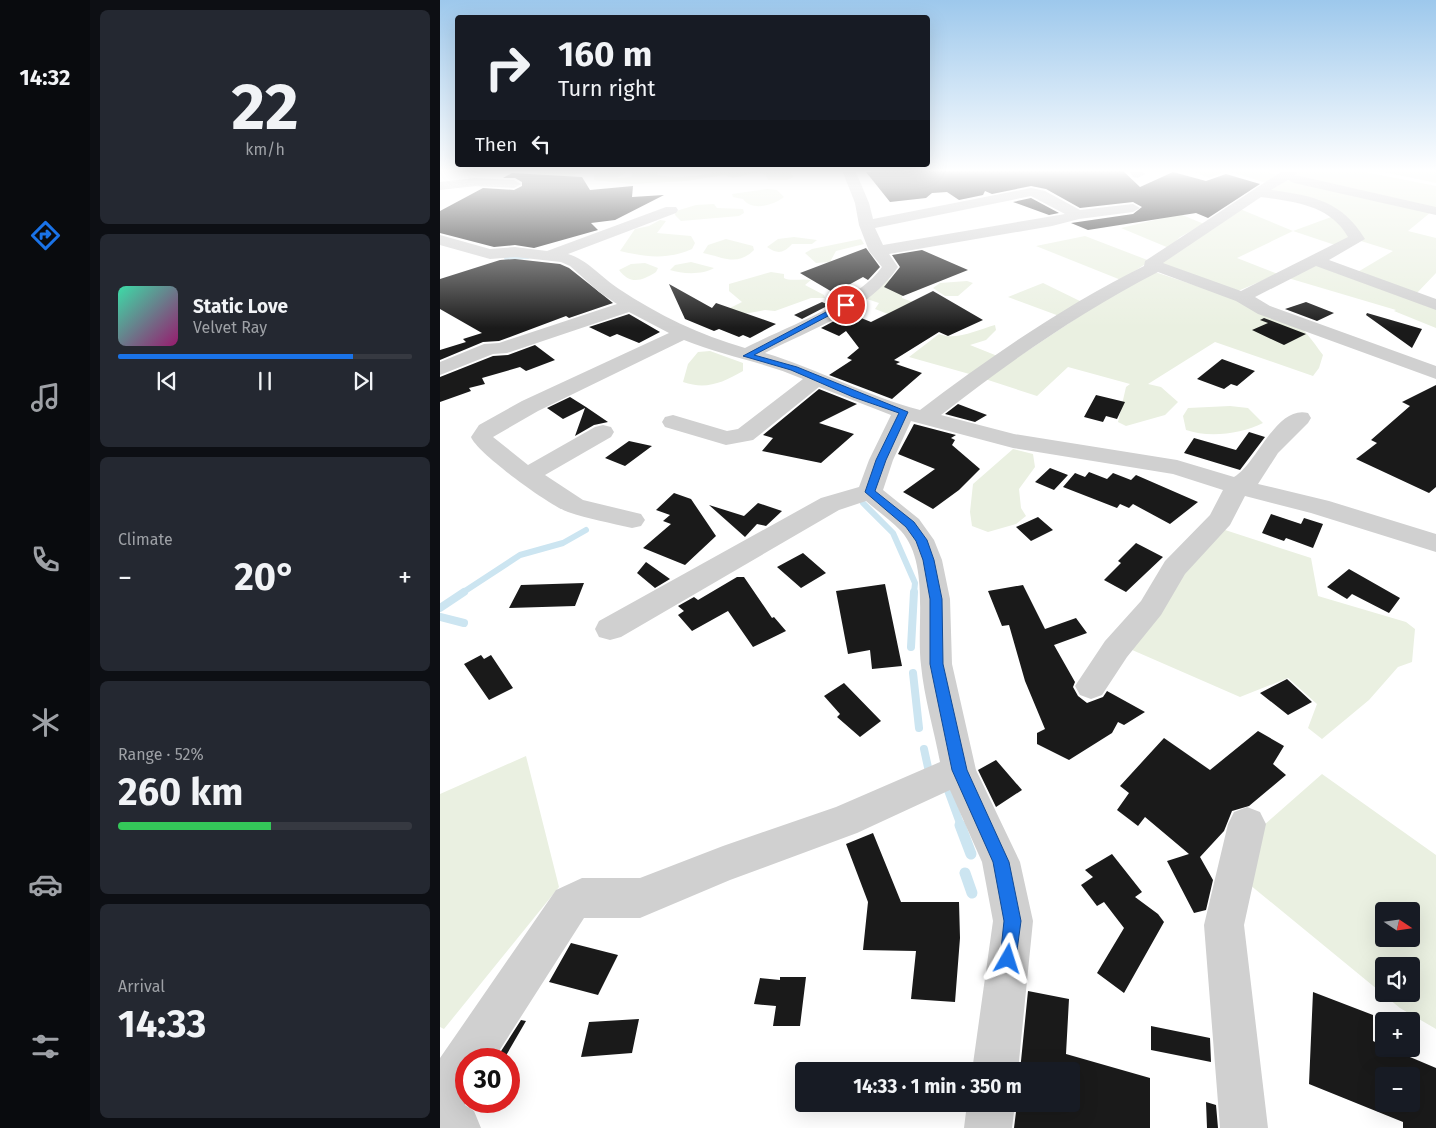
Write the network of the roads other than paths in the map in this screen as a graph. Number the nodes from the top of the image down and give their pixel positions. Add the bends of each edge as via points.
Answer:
1 (637, 223) edge
2 (878, 223) edge
3 (1048, 223) edge
4 (1212, 223) edge
5 (1346, 223) edge
6 (866, 225) joint
7 (440, 240) edge
8 (877, 251) junction
9 (551, 255) junction
10 (1315, 260) junction
11 (1157, 266) junction
12 (1242, 297) junction
13 (630, 305) junction
14 (1436, 305) edge
15 (684, 332) junction
16 (747, 356) junction
17 (440, 370) edge
18 (1436, 373) edge
19 (816, 379) junction
20 (915, 414) junction
21 (1300, 418) dead end
22 (673, 422) dead end
23 (602, 432) dead end
24 (528, 475) junction
25 (1237, 486) junction
26 (870, 492) junction
27 (632, 520) dead end
28 (1436, 543) edge
29 (610, 629) dead end
30 (1091, 686) dead end
31 (959, 770) junction
32 (1246, 824) dead end
33 (474, 1048) edge
34 (997, 1062) edge
35 (455, 1077) edge
36 (440, 1110) edge
37 (991, 1112) edge
38 (440, 1116) edge
39 (457, 1128) edge
40 (988, 1128) edge
41 (1244, 1128) edge

1 - 9 street
2 - 6 street
3 - 8 street
4 - 11 street via 1151,264
5 - 10 street via 1357,237 1356,241
6 - 8 street
7 - 9 street via 490,254
8 - 16 street via 890,268 879,283 846,305
9 - 13 street via 576,263
10 - 12 street
10 - 14 street via 1425,293
11 - 12 street
11 - 20 street via 1126,281 953,394
12 - 18 street via 1264,310
13 - 15 street
13 - 17 street via 504,348 491,348
15 - 16 street
15 - 24 street via 486,430 482,437 484,442
16 - 19 street via 794,368
19 - 20 street
19 - 22 street via 745,435 726,438
20 - 25 street via 980,434 1057,450 1177,468
20 - 26 street via 881,460
21 - 25 street via 1269,450 1249,479
23 - 24 street
24 - 27 street via 575,506
25 - 28 street via 1320,507
25 - 30 street via 1221,519 1175,568 1151,608 1116,649
26 - 29 street via 830,504
26 - 31 street via 910,525 921,540 928,560 936,599 936,664
31 - 33 street via 844,822 723,864 640,898 582,898 570,904
31 - 34 street via 1001,862 1013,921
32 - 41 street via 1224,925
35 - 36 street
37 - 40 street
38 - 39 street

